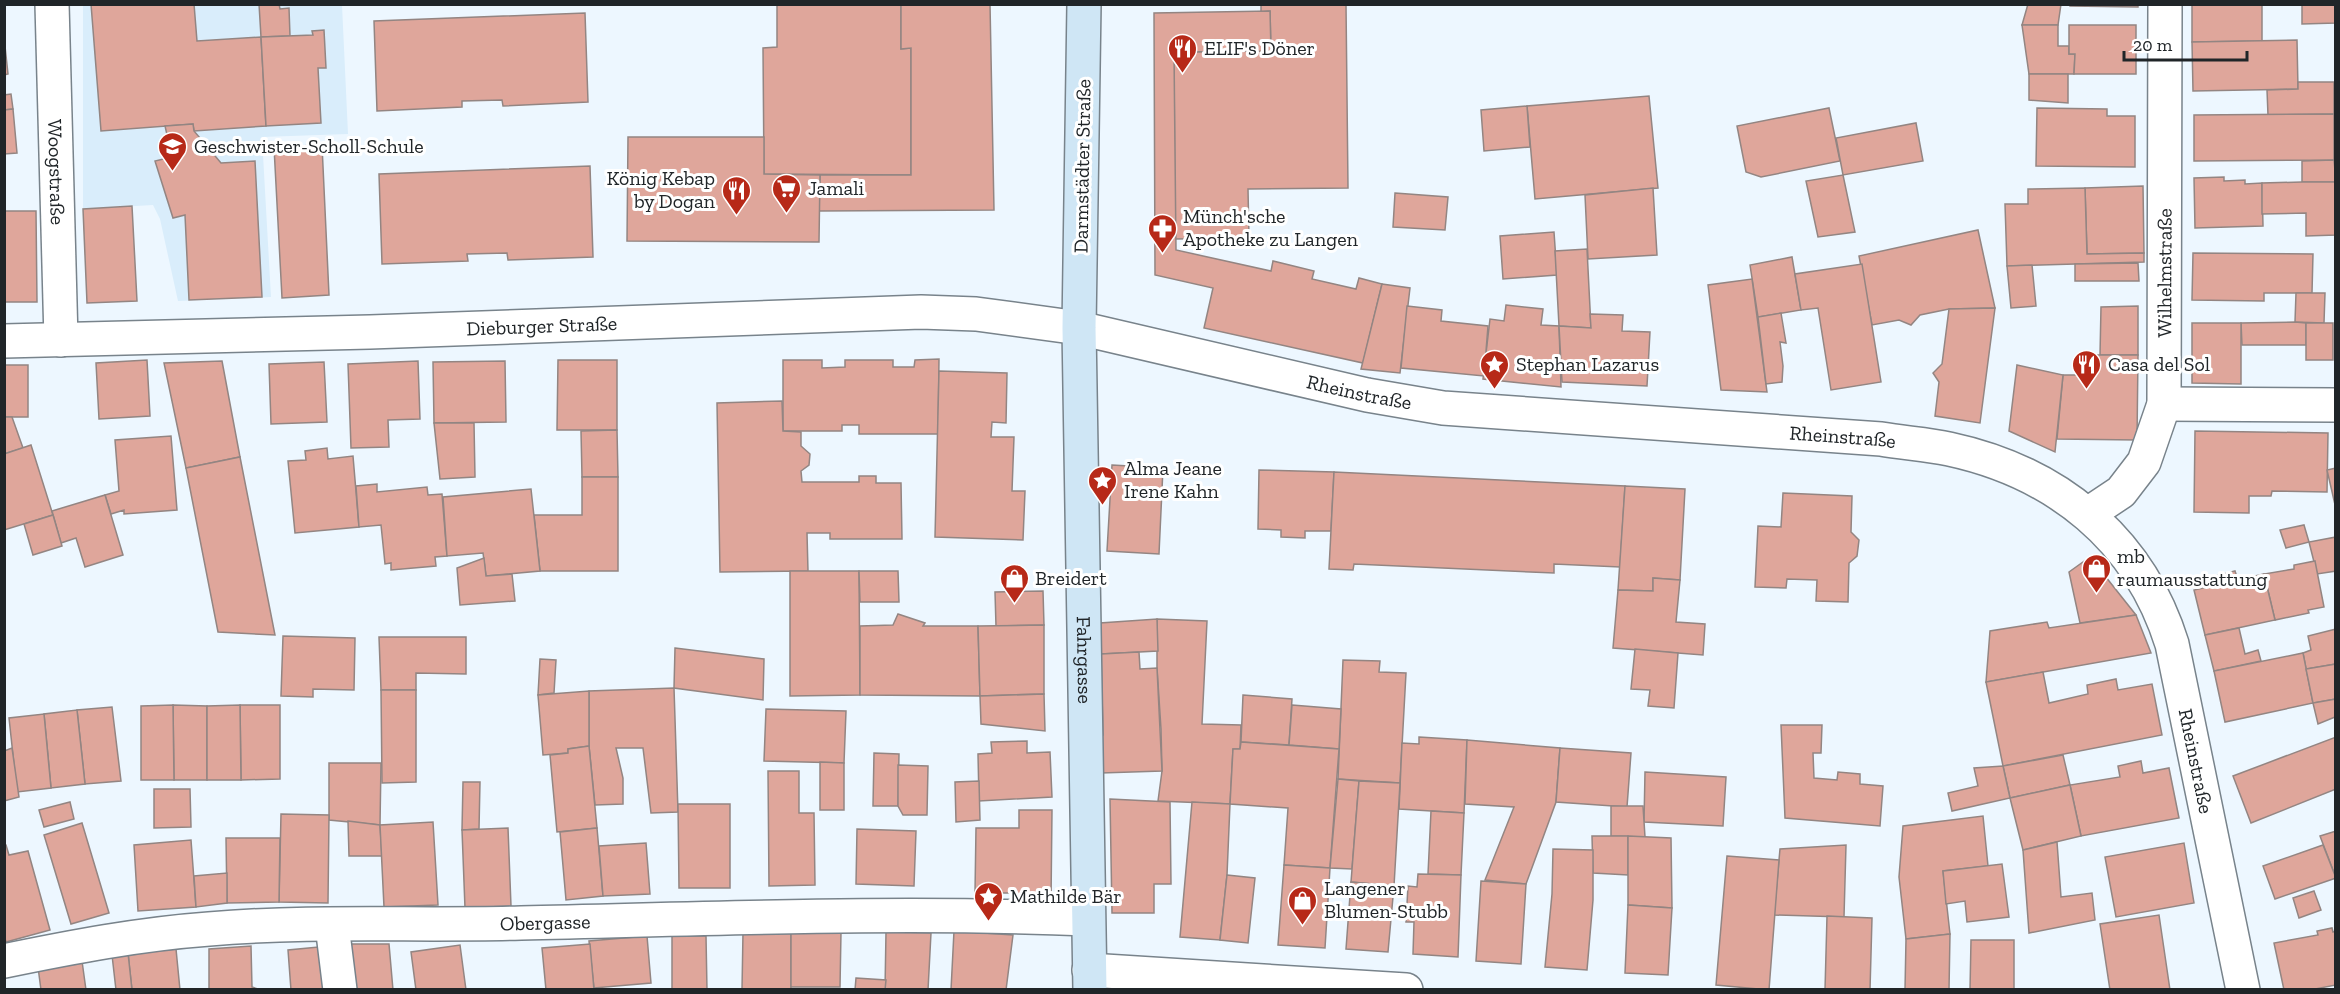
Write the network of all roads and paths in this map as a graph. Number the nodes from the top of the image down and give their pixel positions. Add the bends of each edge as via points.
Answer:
1 (52, 4) edge
2 (1084, 4) edge
3 (2165, 4) edge
4 (1079, 328) junction
5 (4, 340) edge
6 (61, 340) junction
7 (2164, 404) junction
8 (2336, 405) edge
9 (2088, 514) junction
10 (1088, 919) junction
11 (332, 925) junction
12 (4, 961) edge
13 (1089, 980) edge
14 (340, 990) edge
15 (1406, 990) edge
16 (2243, 990) edge

1 - 6 street, Woogstraße
2 - 4 main road, Darmstädter Straße
3 - 7 street, Wilhelmstraße
4 - 6 street, Dieburger Straße via 976,314 921,312
4 - 9 street, Rheinstraße via 1367,395 1443,408 1881,439 1950,449 2046,484
4 - 10 main road, Fahrgasse
5 - 6 street, Dieburger Straße
7 - 8 street
7 - 9 street, Wilhelmstraße via 2144,462 2121,492
9 - 16 street, Rheinstraße via 2140,572 2163,616
10 - 11 street, Obergasse via 796,915
10 - 13 main road, Fahrgasse
11 - 12 street, Obergasse via 210,929 129,938
11 - 14 street
13 - 15 street

